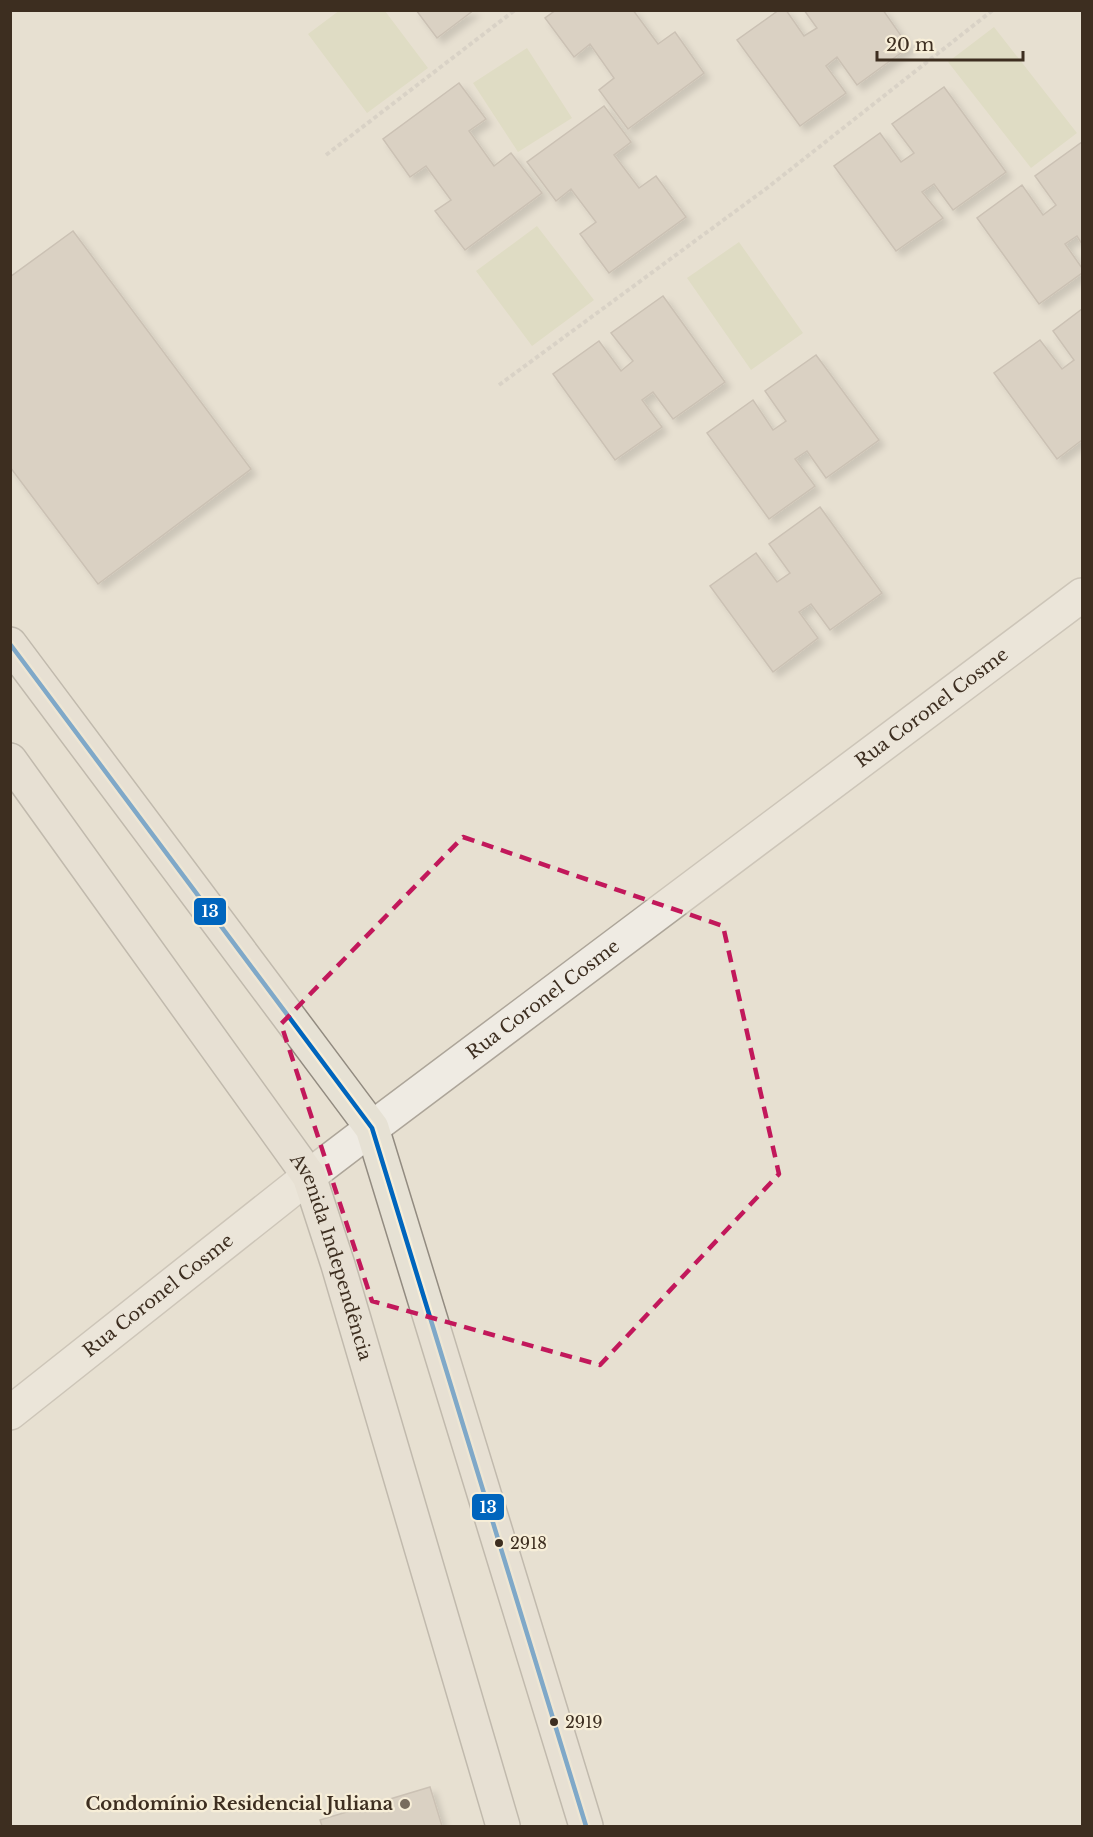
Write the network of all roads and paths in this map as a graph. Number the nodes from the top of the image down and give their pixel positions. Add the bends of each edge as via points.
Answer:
1 (515, 10) edge
2 (993, 10) edge
3 (326, 155) dead end
4 (499, 385) dead end
5 (1083, 595) edge
6 (10, 644) edge
7 (10, 760) edge
8 (372, 1128) junction
9 (309, 1176) junction
10 (10, 1413) edge
11 (503, 1827) edge
12 (586, 1827) edge

1 - 3 path
2 - 4 path via 767,189
5 - 8 street, Rua Coronel Cosme
6 - 8 main road
7 - 9 main road, Avenida Independência
8 - 9 street, Rua Coronel Cosme
8 - 12 main road
9 - 10 street, Rua Coronel Cosme
9 - 11 main road, Avenida Independência

